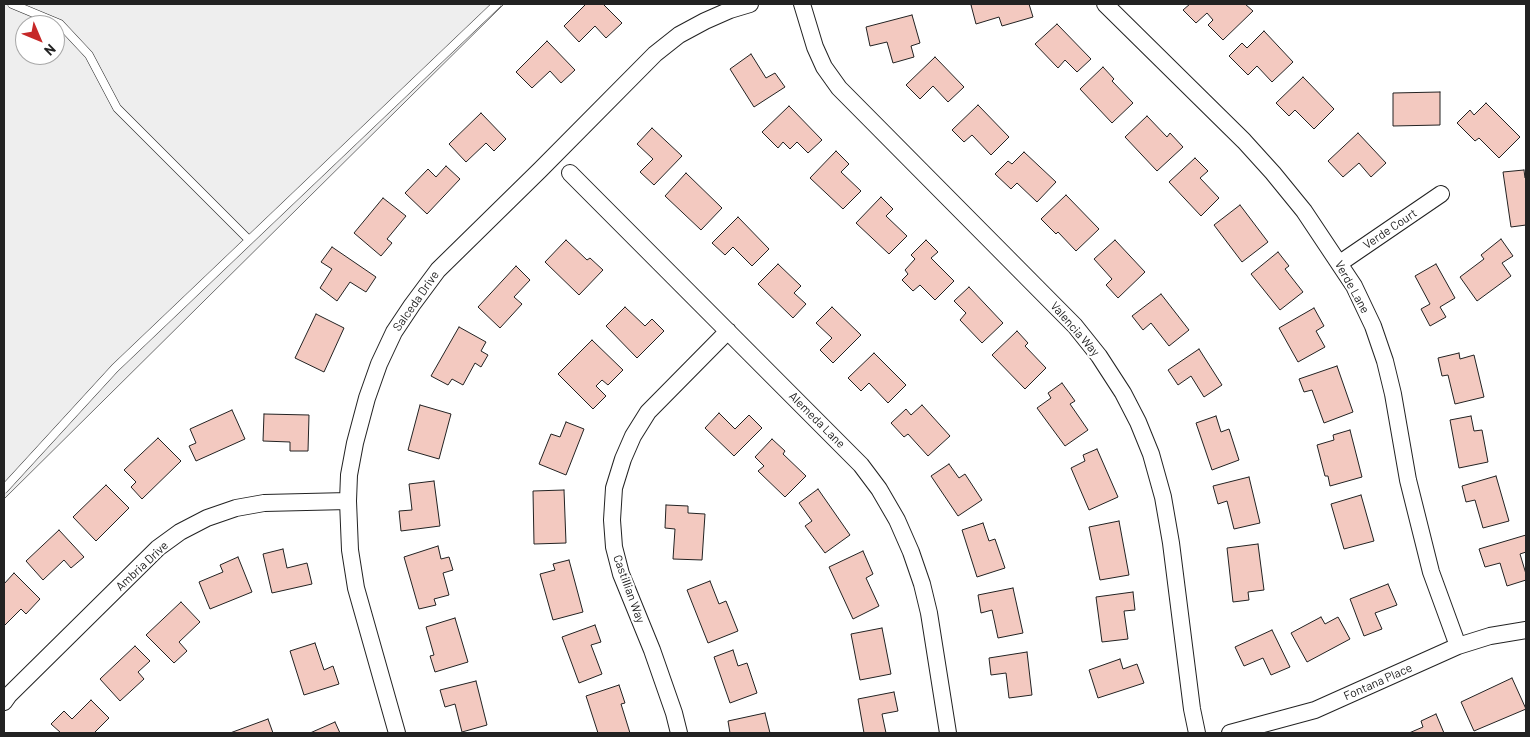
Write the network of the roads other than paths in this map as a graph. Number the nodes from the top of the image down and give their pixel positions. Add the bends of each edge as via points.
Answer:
1 (12, 4) edge
2 (497, 4) edge
3 (750, 4) edge
4 (802, 4) edge
5 (1106, 4) edge
6 (570, 173) dead end
7 (1441, 194) dead end
8 (249, 240) junction
9 (1340, 263) junction
10 (728, 331) junction
11 (4, 489) edge
12 (348, 502) junction
13 (1526, 630) edge
14 (1458, 646) junction
15 (4, 702) edge
16 (397, 733) edge
17 (678, 733) edge
18 (948, 733) edge
19 (1197, 733) edge
20 (1230, 733) edge

1 - 8 lane via 60,24 89,55 117,108
2 - 8 lane
3 - 12 street, Salceda Drive via 705,21 679,35 655,54 438,270 394,332 379,364 355,443
4 - 19 street, Valencia Way via 815,47 839,88 1075,326 1124,393 1151,454 1163,497
5 - 9 street, Verde Lane via 1244,141 1304,211
6 - 10 street, Alemeda Lane
7 - 9 street, Verde Court
8 - 11 lane via 115,368
9 - 14 street, Verde Lane via 1373,326 1385,361 1408,480 1431,572
10 - 17 street, Castillian Way via 648,412 633,436 614,488 612,520 616,556 652,650
10 - 18 street, Alemeda Lane via 861,465 897,520 911,552 929,613
12 - 15 street, Ambria Drive via 264,503 236,508 180,532 158,548
12 - 16 street, Salceda Drive via 356,588
13 - 14 street, Fontana Place
14 - 20 street, Fontana Place via 1315,710

